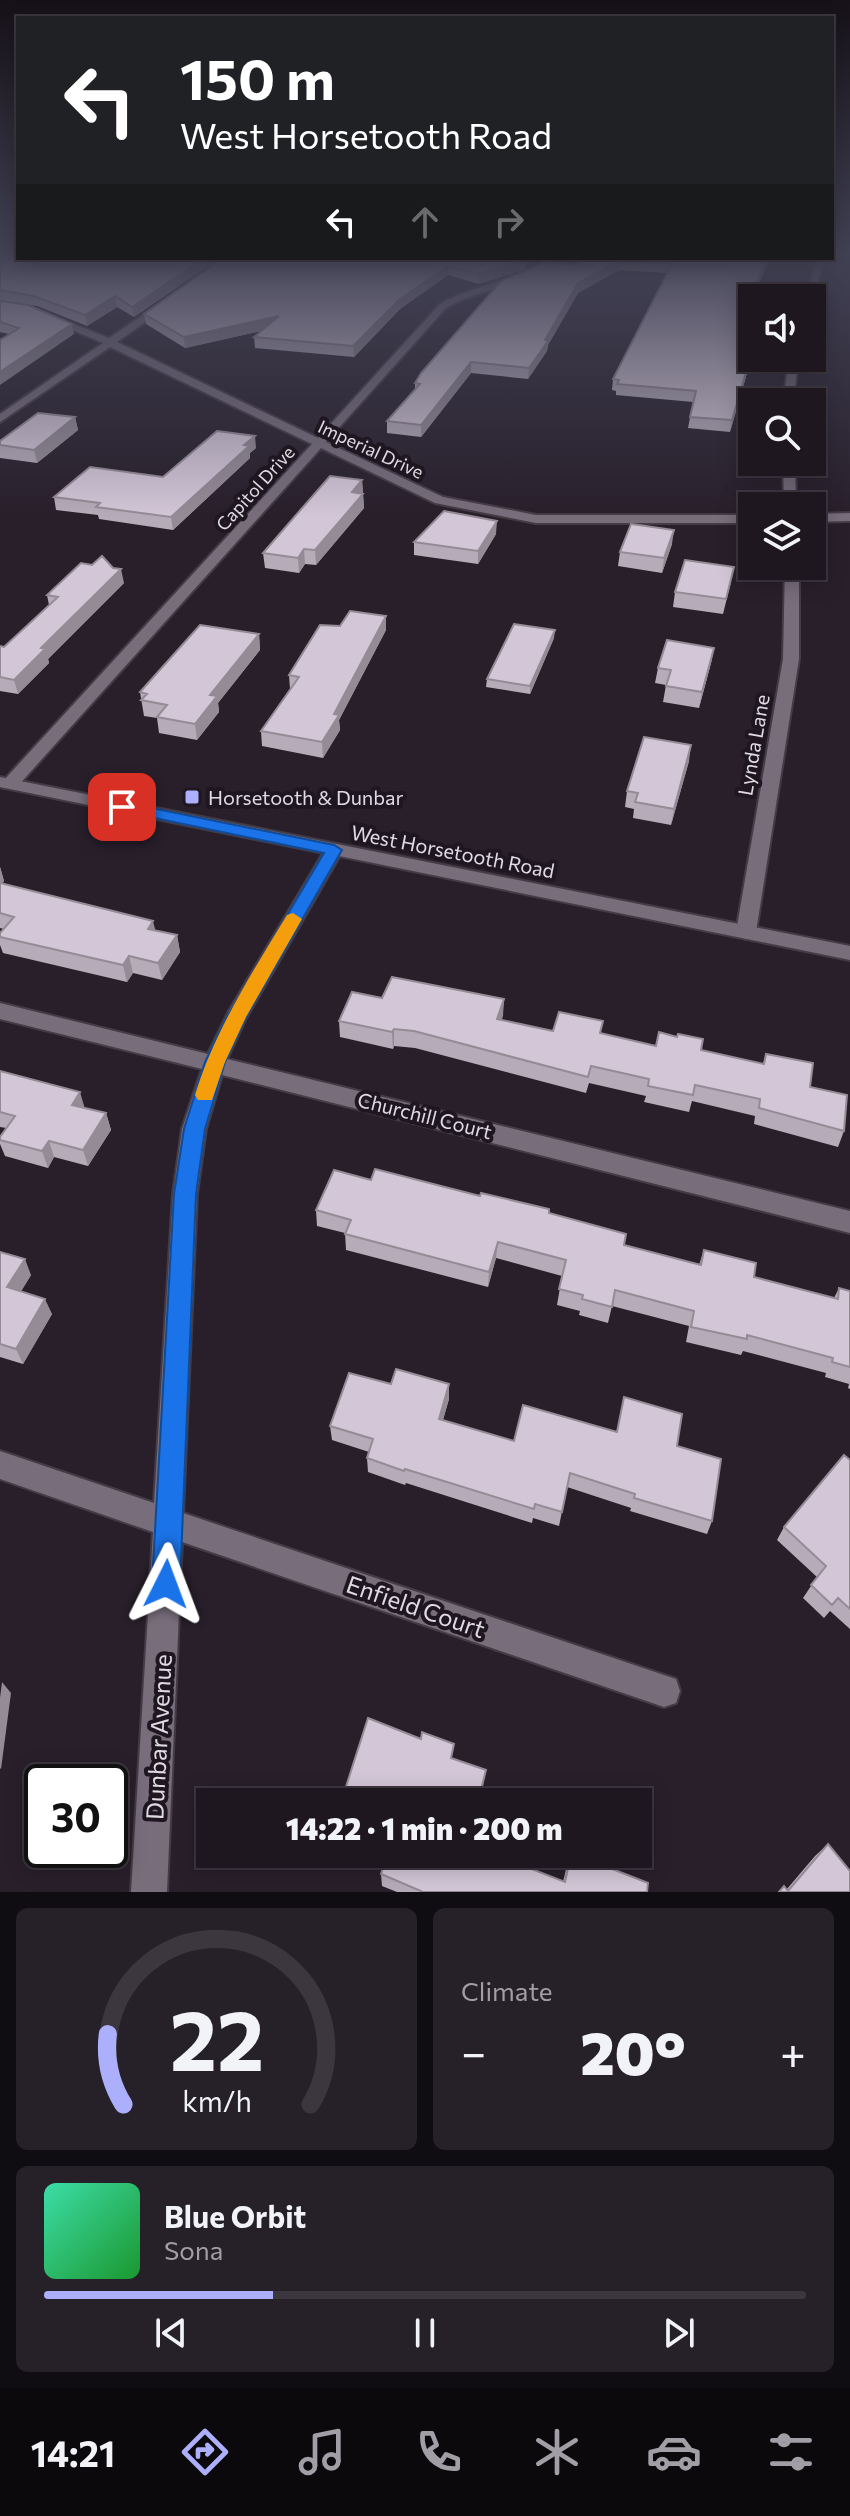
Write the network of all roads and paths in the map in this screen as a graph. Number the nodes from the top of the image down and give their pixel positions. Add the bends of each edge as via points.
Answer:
1 (103, 340) edge
2 (113, 340) edge
3 (412, 340) edge
4 (109, 343) junction
5 (0, 419) edge
6 (319, 445) junction
7 (850, 517) edge
8 (826, 518) edge
9 (738, 519) edge
10 (792, 580) edge
11 (5, 783) edge
12 (334, 850) junction
13 (746, 932) junction
14 (850, 953) edge
15 (0, 1011) edge
16 (215, 1062) junction
17 (850, 1222) edge
18 (0, 1465) edge
19 (169, 1521) junction
20 (664, 1691) dead end
21 (149, 1892) edge

1 - 4 street, Imperial Drive
2 - 4 street
3 - 6 street, Capitol Drive
4 - 5 street
4 - 6 street, Imperial Drive
6 - 9 street, Imperial Drive via 439,500 503,514 579,521
6 - 11 street, Capitol Drive
7 - 8 street
10 - 13 street, Lynda Lane via 791,659
11 - 12 street, West Horsetooth Road
12 - 13 street, West Horsetooth Road
12 - 16 street, Dunbar Avenue
13 - 14 street, West Horsetooth Road
15 - 16 street, Churchill Court
16 - 17 street, Churchill Court
16 - 19 street, Dunbar Avenue via 194,1129 185,1194
18 - 19 street, Enfield Court
19 - 20 street, Enfield Court
19 - 21 street, Dunbar Avenue

